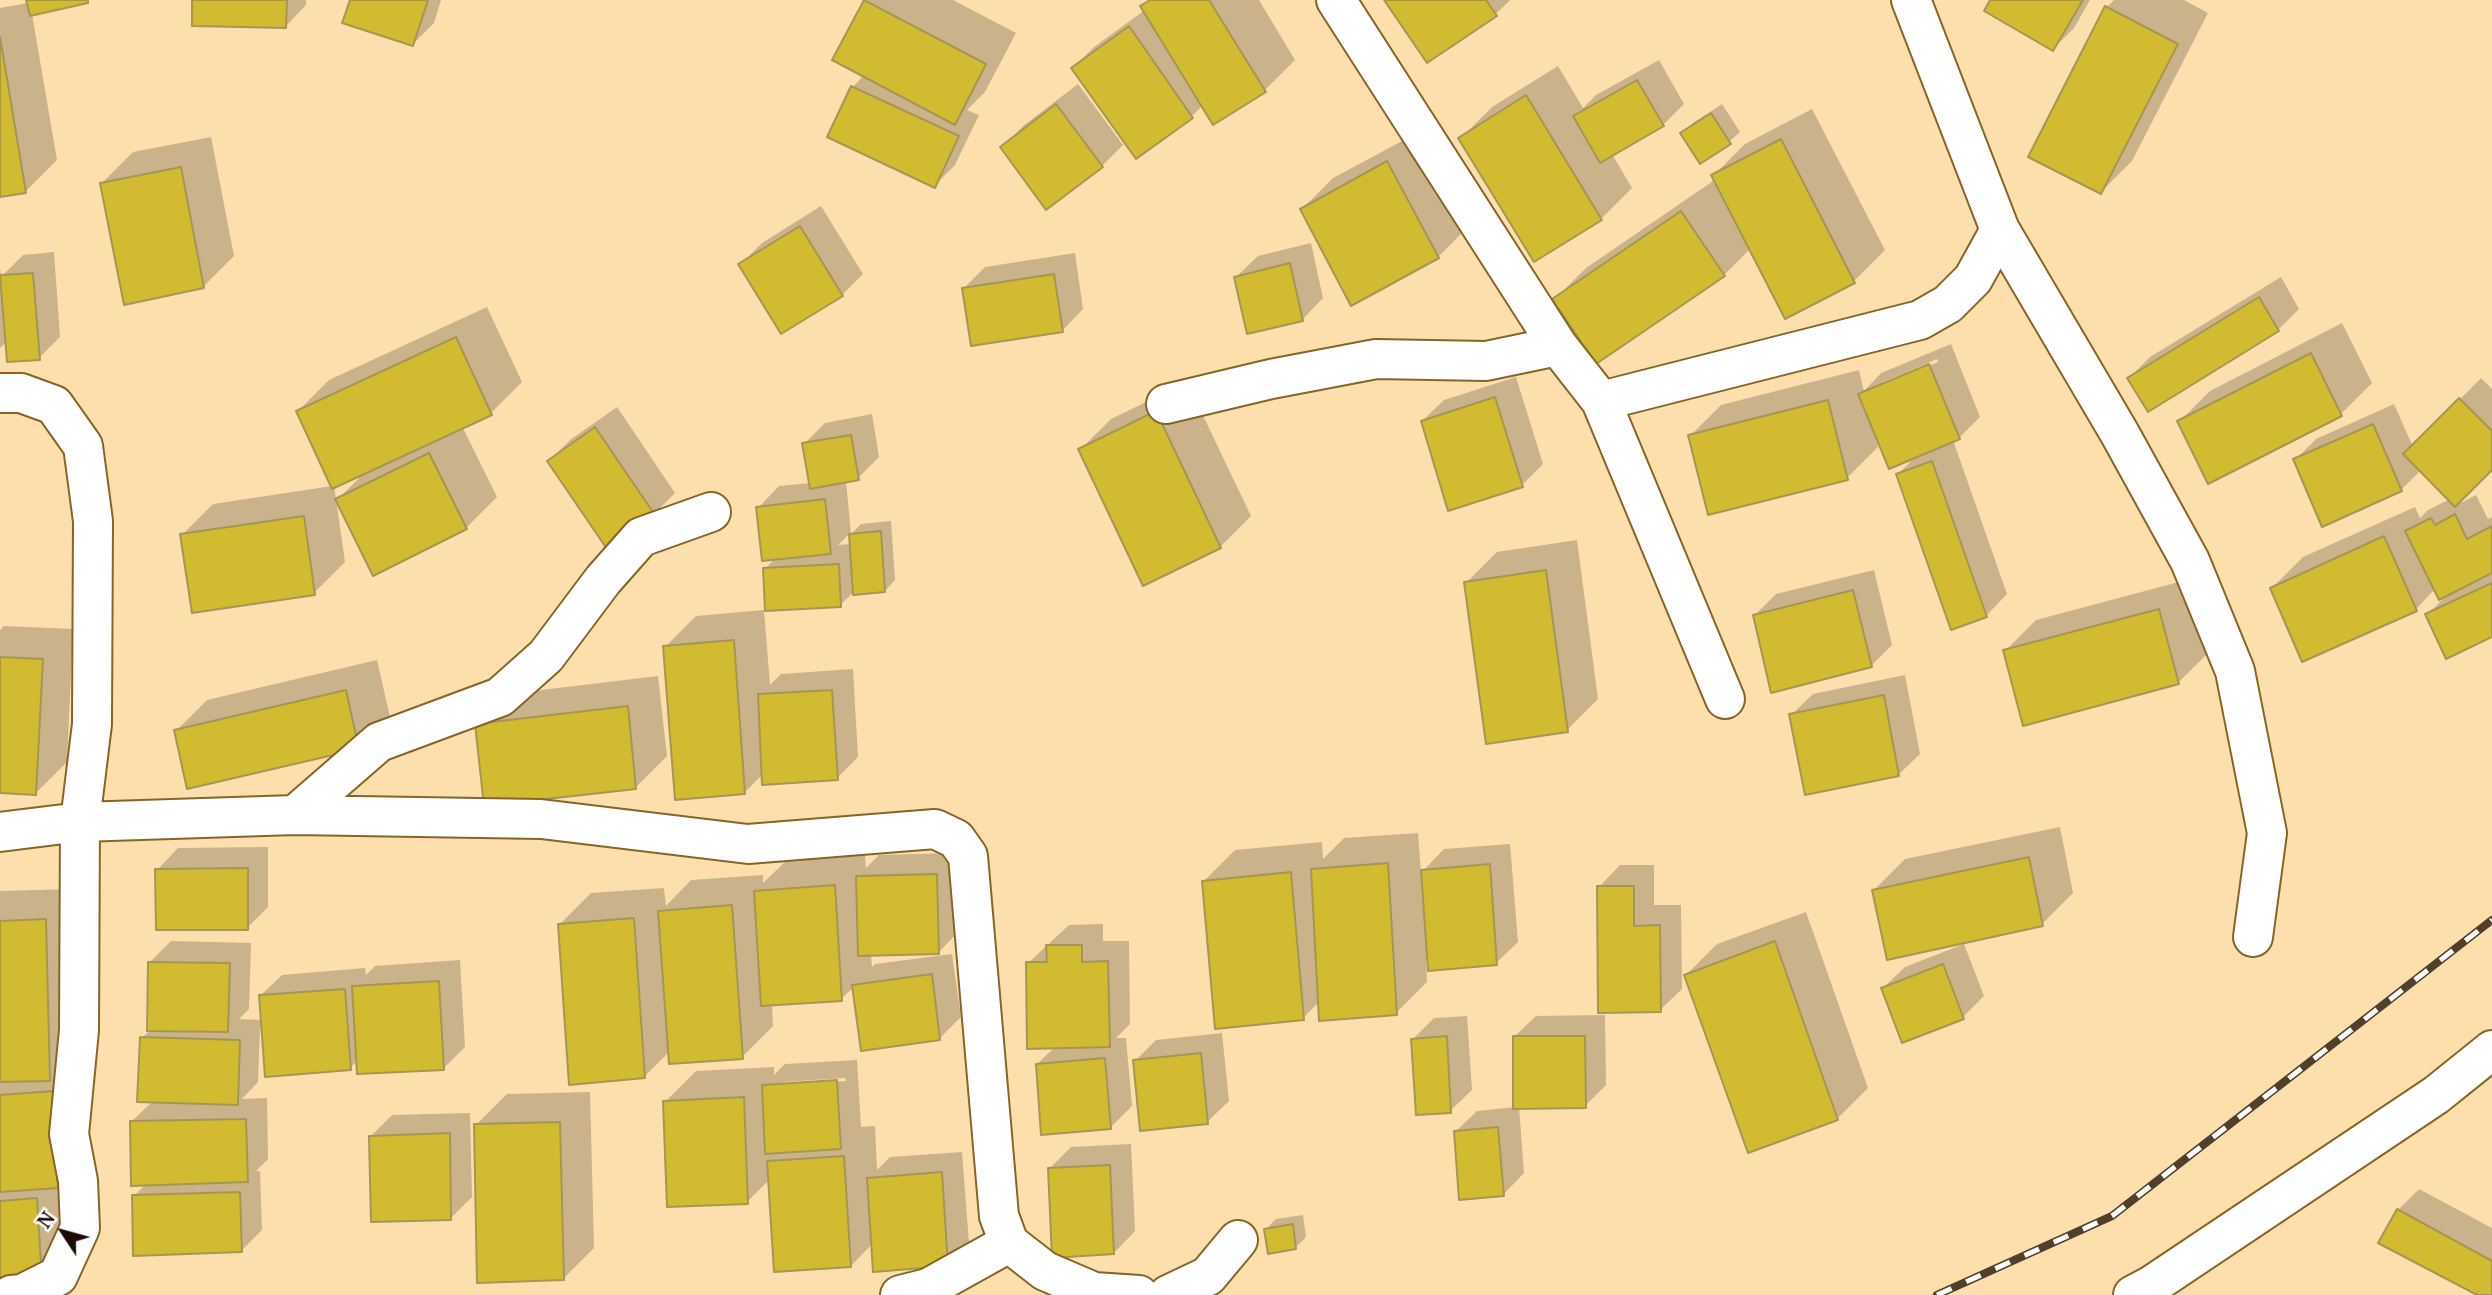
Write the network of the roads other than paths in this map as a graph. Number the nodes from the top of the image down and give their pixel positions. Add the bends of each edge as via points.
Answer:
1 (1336, 0) edge
2 (1911, 0) edge
3 (2000, 230) junction
4 (1558, 346) junction
5 (0, 393) edge
6 (1601, 401) junction
7 (1166, 404) dead end
8 (711, 512) dead end
9 (1725, 699) dead end
10 (295, 815) junction
11 (80, 822) junction
12 (0, 832) edge
13 (2253, 937) dead end
14 (2492, 1050) edge
15 (1238, 1240) dead end
16 (1009, 1243) junction
17 (11, 1295) edge
18 (900, 1295) edge
19 (1139, 1295) edge
20 (1168, 1295) edge
21 (2133, 1295) edge

1 - 4 street
2 - 3 street
3 - 6 street via 1973,279 1948,304 1920,320
3 - 13 street via 2190,561 2235,671 2267,833
4 - 6 street
4 - 7 street via 1486,360 1376,359
5 - 11 street via 21,393 54,405 83,446 93,521 92,710
6 - 9 street
8 - 10 street via 641,537 546,656 500,697 379,743
10 - 11 street
10 - 16 street via 541,819 748,844 935,829 956,839 968,856 996,1188 999,1216
11 - 12 street
11 - 17 street via 79,1030 69,1134 80,1228 58,1276
14 - 21 street via 2436,1095
15 - 20 street via 1208,1276
16 - 18 street via 928,1288
16 - 19 street via 1045,1271 1094,1292

